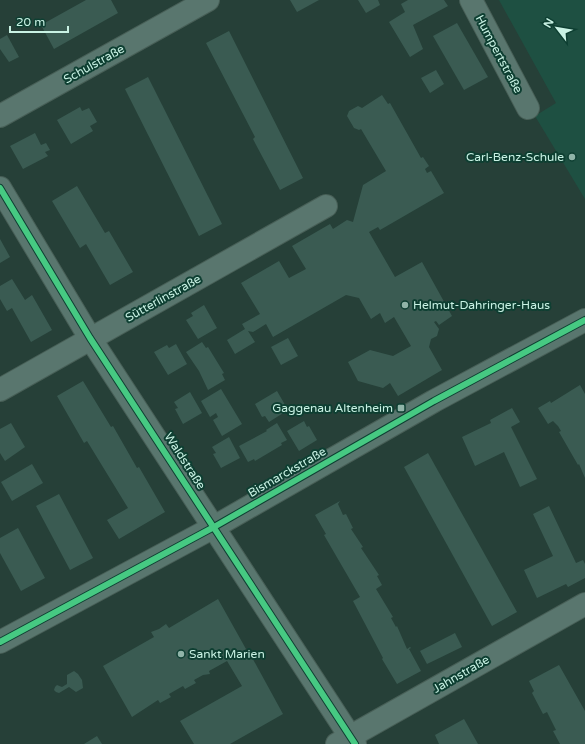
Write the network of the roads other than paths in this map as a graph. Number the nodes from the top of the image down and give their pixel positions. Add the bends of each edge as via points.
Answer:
1 (208, 0) edge
2 (471, 0) edge
3 (528, 108) dead end
4 (0, 116) edge
5 (0, 188) edge
6 (326, 206) dead end
7 (585, 320) edge
8 (90, 338) junction
9 (0, 390) edge
10 (214, 527) junction
11 (585, 604) edge
12 (0, 642) edge
13 (348, 742) edge

1 - 4 street, Schulstraße
2 - 3 street, Humpertstraße
5 - 8 street, Waldstraße
6 - 8 street, Sütterlinstraße
7 - 10 street, Bismarckstraße via 434,401
8 - 9 street, Sütterlinstraße
8 - 10 street, Waldstraße
10 - 12 street, Bismarckstraße
10 - 13 street, Waldstraße
11 - 13 street, Jahnstraße

